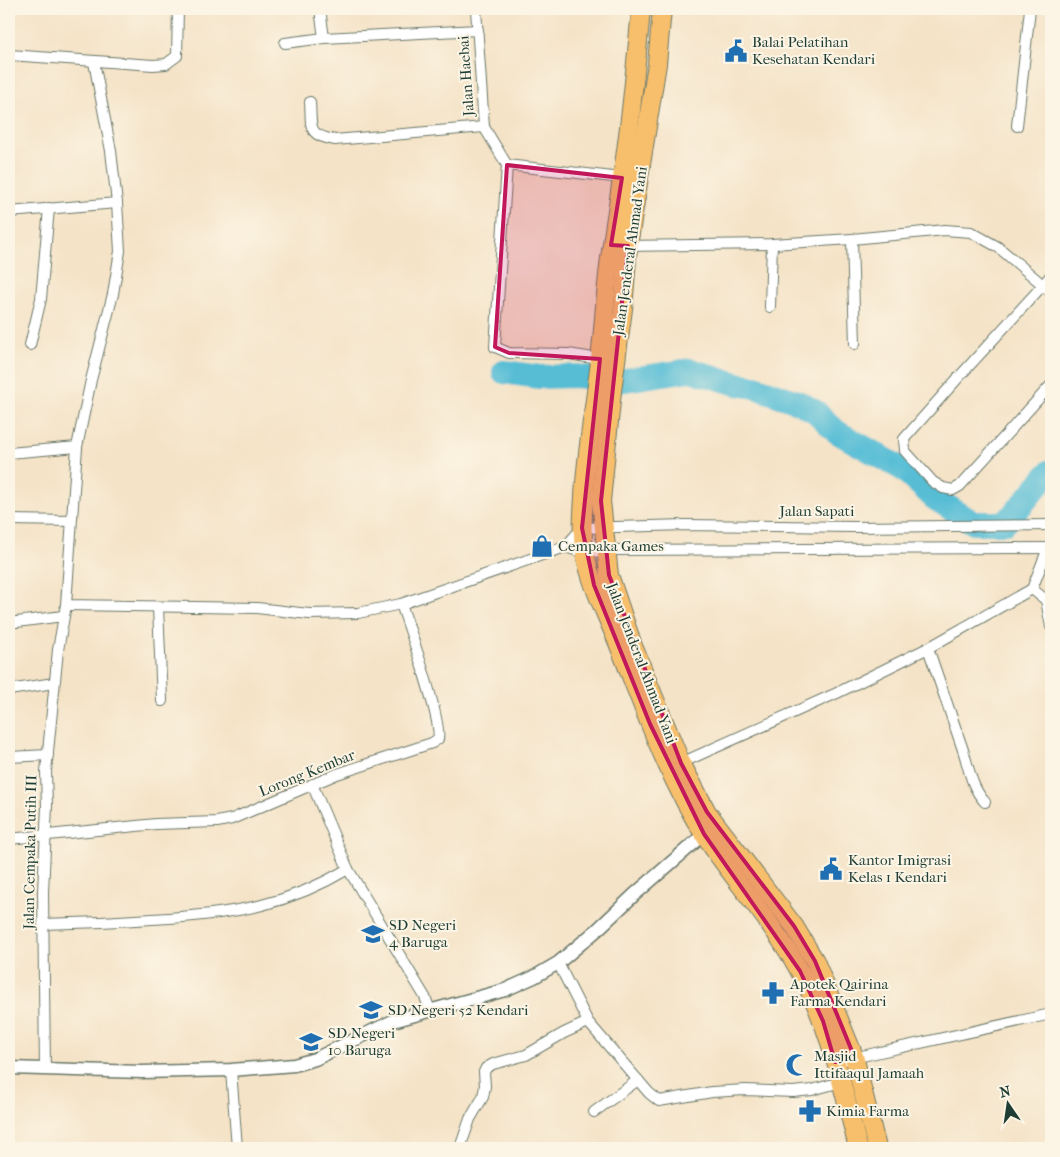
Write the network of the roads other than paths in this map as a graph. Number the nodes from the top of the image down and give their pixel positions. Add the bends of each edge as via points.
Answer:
1 (178, 9) edge
2 (320, 9) edge
3 (476, 9) edge
4 (641, 9) edge
5 (662, 9) edge
6 (1030, 9) edge
7 (478, 30) junction
8 (324, 38) junction
9 (285, 43) dead end
10 (9, 55) edge
11 (94, 62) junction
12 (310, 102) dead end
13 (1017, 126) dead end
14 (484, 127) junction
15 (507, 166) junction
16 (622, 178) junction
17 (117, 202) junction
18 (49, 208) junction
19 (9, 212) edge
20 (852, 239) junction
21 (772, 244) junction
22 (620, 246) junction
23 (1051, 275) edge
24 (1043, 285) junction
25 (1051, 292) edge
26 (770, 307) dead end
27 (855, 344) dead end
28 (30, 345) dead end
29 (604, 378) junction
30 (1051, 385) edge
31 (77, 448) junction
32 (9, 453) edge
33 (9, 520) edge
34 (71, 521) junction
35 (1051, 525) edge
36 (604, 526) junction
37 (582, 528) junction
38 (565, 547) junction
39 (1050, 548) edge
40 (607, 550) junction
41 (585, 553) junction
42 (1032, 589) junction
43 (401, 604) junction
44 (158, 607) junction
45 (64, 611) junction
46 (9, 623) edge
47 (1051, 627) edge
48 (928, 648) junction
49 (54, 683) junction
50 (9, 690) edge
51 (162, 701) dead end
52 (48, 755) junction
53 (9, 757) edge
54 (681, 763) junction
55 (312, 784) junction
56 (985, 802) dead end
57 (710, 829) junction
58 (45, 834) junction
59 (9, 839) edge
60 (348, 869) junction
61 (43, 924) junction
62 (558, 963) junction
63 (430, 1010) junction
64 (1051, 1014) edge
65 (588, 1022) junction
66 (854, 1056) junction
67 (835, 1062) junction
68 (9, 1068) edge
69 (45, 1070) junction
70 (231, 1070) junction
71 (638, 1080) junction
72 (842, 1082) junction
73 (594, 1112) dead end
74 (237, 1148) edge
75 (460, 1148) edge
76 (858, 1148) edge
77 (877, 1148) edge

1 - 11 street via 177,56 173,60 153,65
2 - 8 street
3 - 7 street, Jalan Haebai
4 - 16 highway, Jalan Jenderal Ahmad Yani
5 - 22 highway, Jalan Jenderal Ahmad Yani via 656,73
6 - 13 street
7 - 8 street
7 - 14 street, Jalan Haebai
8 - 9 street
10 - 11 street
11 - 17 street, Jalan Cempaka Putih III
12 - 14 street via 312,129 316,134 335,140
14 - 15 street, Jalan Haebai
15 - 16 street
15 - 29 street via 495,347 508,353 568,354
16 - 22 highway, Jalan Jenderal Ahmad Yani
17 - 18 street
17 - 31 street, Jalan Cempaka Putih III via 120,251 114,294 90,380
18 - 19 street
18 - 28 street via 40,298
20 - 21 street
20 - 24 street via 945,230 971,232 998,247
20 - 27 street
21 - 22 street
21 - 26 street
22 - 29 highway, Jalan Jenderal Ahmad Yani via 623,309
23 - 24 street
24 - 25 street
24 - 30 street via 904,440 905,451 933,482 953,490
29 - 36 highway, Jalan Jenderal Ahmad Yani via 601,502
29 - 37 highway, Jalan Jenderal Ahmad Yani via 585,481
31 - 32 street
31 - 34 street, Jalan Cempaka Putih III
33 - 34 street
34 - 45 street, Jalan Cempaka Putih III
35 - 36 street, Jalan Sapati
36 - 37 street, Jalan Sapati
36 - 40 highway, Jalan Jenderal Ahmad Yani
37 - 38 street
37 - 41 highway, Jalan Jenderal Ahmad Yani
38 - 41 street
38 - 43 street
39 - 40 street
39 - 42 street
40 - 41 street
40 - 54 highway, Jalan Jenderal Ahmad Yani via 609,575 616,598
41 - 57 highway, Jalan Jenderal Ahmad Yani via 594,586 650,724 685,799
42 - 47 street via 1046,600
42 - 48 street
43 - 44 street via 342,614 256,608
43 - 55 street, Lorong Kembar via 430,694 438,738 420,748
44 - 45 street
44 - 51 street
45 - 46 street
45 - 49 street, Jalan Cempaka Putih III
48 - 54 street
48 - 56 street via 973,784
49 - 50 street
49 - 52 street, Jalan Cempaka Putih III
52 - 53 street
52 - 58 street, Jalan Cempaka Putih III
54 - 57 highway, Jalan Jenderal Ahmad Yani via 707,812
55 - 58 street, Lorong Kembar via 232,819 217,822
55 - 60 street
57 - 62 street
57 - 66 highway, Jalan Jenderal Ahmad Yani via 732,843 794,926 815,961
57 - 67 highway, Jalan Jenderal Ahmad Yani via 720,859 781,939 800,971 823,1021
58 - 59 street, Lorong Kembar
58 - 61 street, Jalan Cempaka Putih III
60 - 61 street via 284,900 236,911 206,916
60 - 63 street
61 - 69 street, Jalan Cempaka Putih III
62 - 63 street via 505,990
62 - 65 street
63 - 70 street via 394,1022 315,1058 294,1064
64 - 66 street
65 - 71 street
65 - 75 street via 526,1055 486,1068 483,1097 470,1119
66 - 67 street
66 - 77 highway, Jalan Jenderal Ahmad Yani
67 - 72 highway, Jalan Jenderal Ahmad Yani
68 - 69 street
69 - 70 street
70 - 74 street
71 - 72 street via 658,1101 712,1092 793,1092
71 - 73 street
72 - 76 highway, Jalan Jenderal Ahmad Yani

